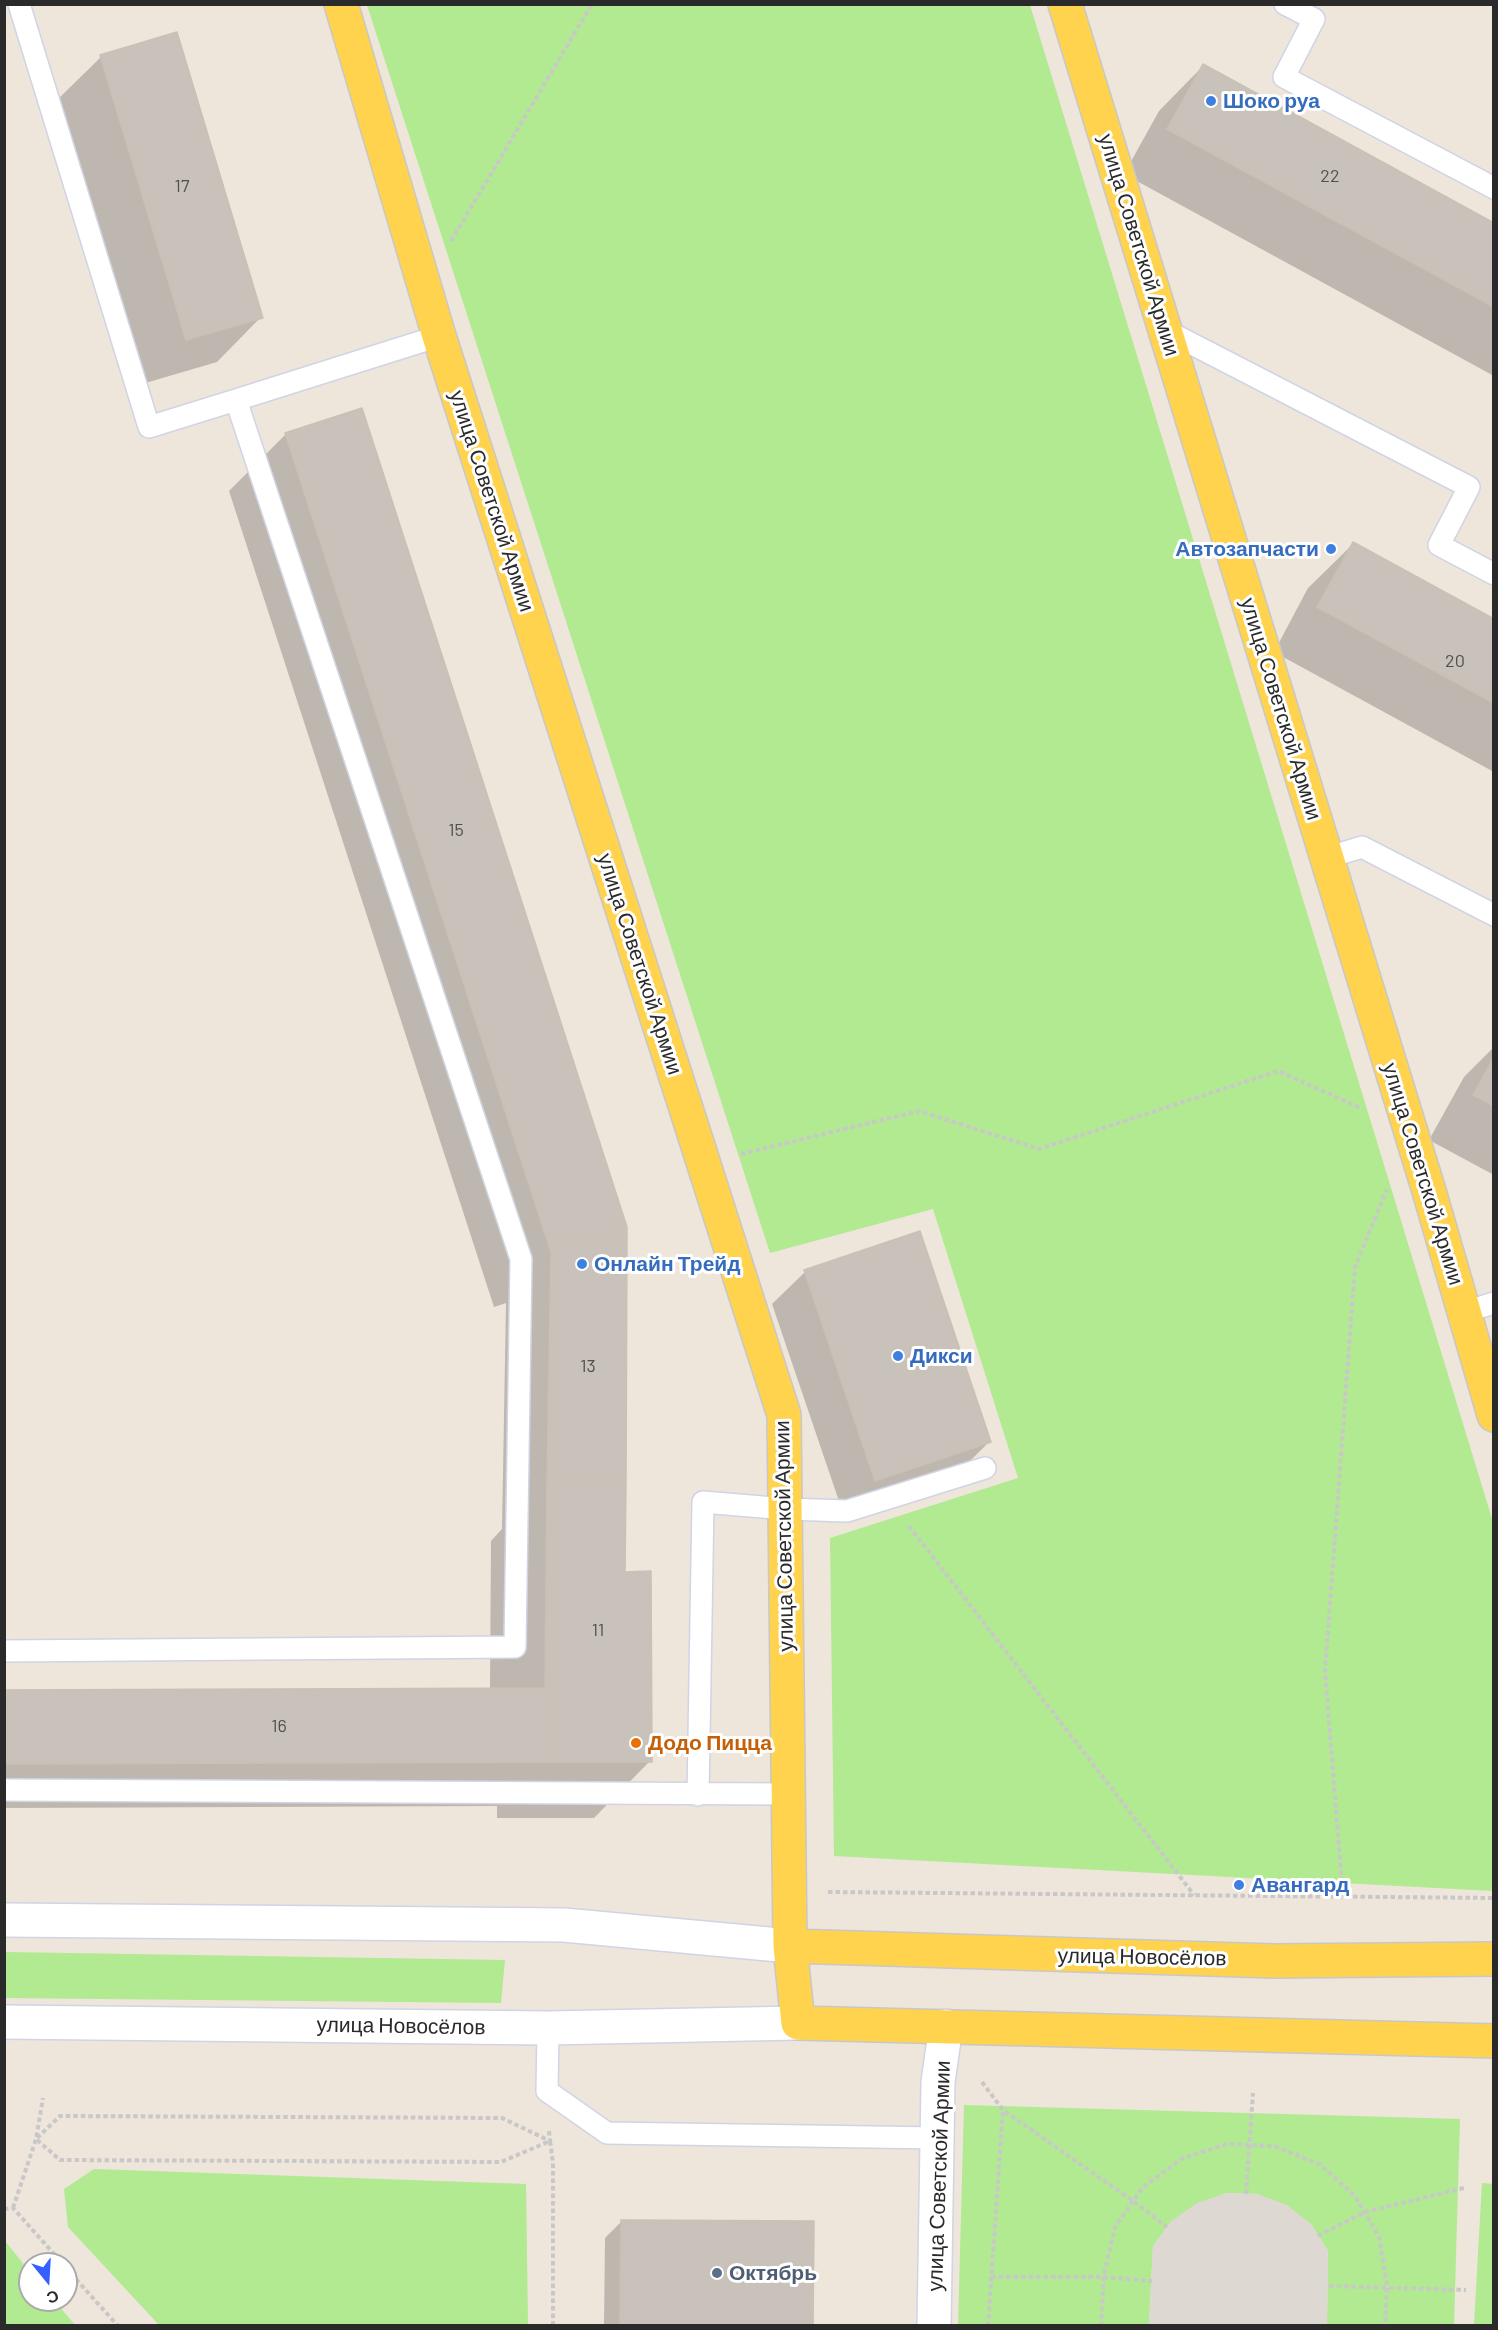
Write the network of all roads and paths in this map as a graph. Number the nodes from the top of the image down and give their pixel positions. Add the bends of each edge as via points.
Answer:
1 (19, 4) edge
2 (341, 4) edge
3 (592, 4) edge
4 (1065, 4) edge
5 (1285, 4) edge
6 (1494, 188) edge
7 (425, 285) junction
8 (1165, 330) junction
9 (439, 336) junction
10 (236, 400) junction
11 (1494, 573) edge
12 (1326, 858) junction
13 (1494, 915) edge
14 (1411, 1130) junction
15 (703, 1163) junction
16 (1389, 1183) dead end
17 (1479, 1307) edge
18 (1494, 1415) edge
19 (985, 1468) dead end
20 (888, 1498) junction
21 (786, 1509) junction
22 (4, 1651) edge
23 (4, 1790) edge
24 (788, 1794) junction
25 (698, 1795) junction
26 (789, 1892) junction
27 (1194, 1896) junction
28 (1342, 1897) junction
29 (1494, 1898) edge
30 (4, 1920) edge
31 (790, 1946) junction
32 (1494, 1959) edge
33 (4, 2022) edge
34 (798, 2023) junction
35 (946, 2026) junction
36 (548, 2028) junction
37 (1494, 2041) edge
38 (982, 2082) dead end
39 (1253, 2092) dead end
40 (43, 2098) dead end
41 (1003, 2110) junction
42 (502, 2118) dead end
43 (938, 2138) junction
44 (36, 2139) junction
45 (1250, 2145) junction
46 (1464, 2188) dead end
47 (1246, 2194) dead end
48 (1133, 2201) junction
49 (13, 2208) junction
50 (4, 2209) edge
51 (1365, 2212) junction
52 (1167, 2227) dead end
53 (1318, 2236) dead end
54 (52, 2252) edge
55 (991, 2277) junction
56 (1104, 2277) junction
57 (1152, 2280) dead end
58 (78, 2281) edge
59 (1329, 2286) dead end
60 (1387, 2288) junction
61 (1466, 2290) dead end
62 (118, 2325) edge
63 (553, 2325) edge
64 (934, 2325) edge
65 (988, 2325) edge
66 (1101, 2325) edge
67 (1385, 2325) edge

1 - 10 lane via 149,427
2 - 7 main road, улица Советской Армии
3 - 7 path
4 - 8 main road, улица Советской Армии
5 - 6 lane via 1314,20 1284,76
7 - 9 main road, улица Советской Армии
8 - 11 lane via 1469,487 1440,545
8 - 12 main road, улица Советской Армии
9 - 10 lane
9 - 15 main road, улица Советской Армии
10 - 22 lane via 521,1259 515,1647
12 - 13 lane via 1362,848
12 - 14 main road, улица Советской Армии
14 - 15 path via 1278,1071 1039,1149 919,1111
14 - 17 main road, улица Советской Армии
15 - 21 main road, улица Советской Армии via 784,1415
16 - 28 path via 1355,1267 1325,1671
17 - 18 main road, улица Советской Армии
19 - 20 lane
20 - 21 lane via 847,1511
20 - 27 path
21 - 24 main road, улица Советской Армии
21 - 25 lane via 703,1502
23 - 25 lane
24 - 25 lane
24 - 26 main road, улица Советской Армии
26 - 27 path
26 - 31 main road, улица Советской Армии
27 - 28 path
28 - 29 path
30 - 31 main road, улица Новосёлов via 564,1925
31 - 32 main road, улица Новосёлов via 1274,1961
31 - 34 main road
33 - 36 main road, улица Новосёлов
34 - 35 main road, улица Новосёлов
34 - 36 main road, улица Новосёлов
35 - 37 main road, улица Новосёлов
35 - 43 main road, улица Советской Армии via 938,2082
36 - 43 lane via 547,2091 608,2133
38 - 41 path
39 - 45 path
40 - 44 path
41 - 48 path
41 - 55 path
42 - 44 path via 60,2116
43 - 64 main road, улица Советской Армии
44 - 49 path
44 - 63 path via 60,2160 418,2162 501,2162 550,2141
45 - 47 path
45 - 48 path via 1227,2144 1181,2158 1142,2188
45 - 51 path via 1275,2146 1319,2164 1355,2196
46 - 51 path
48 - 52 path
48 - 56 path via 1115,2227
49 - 50 path
49 - 54 path
51 - 53 path
51 - 60 path via 1379,2237
55 - 56 path
55 - 65 path
56 - 57 path
56 - 66 path
58 - 62 path
59 - 60 path
60 - 61 path
60 - 67 path

